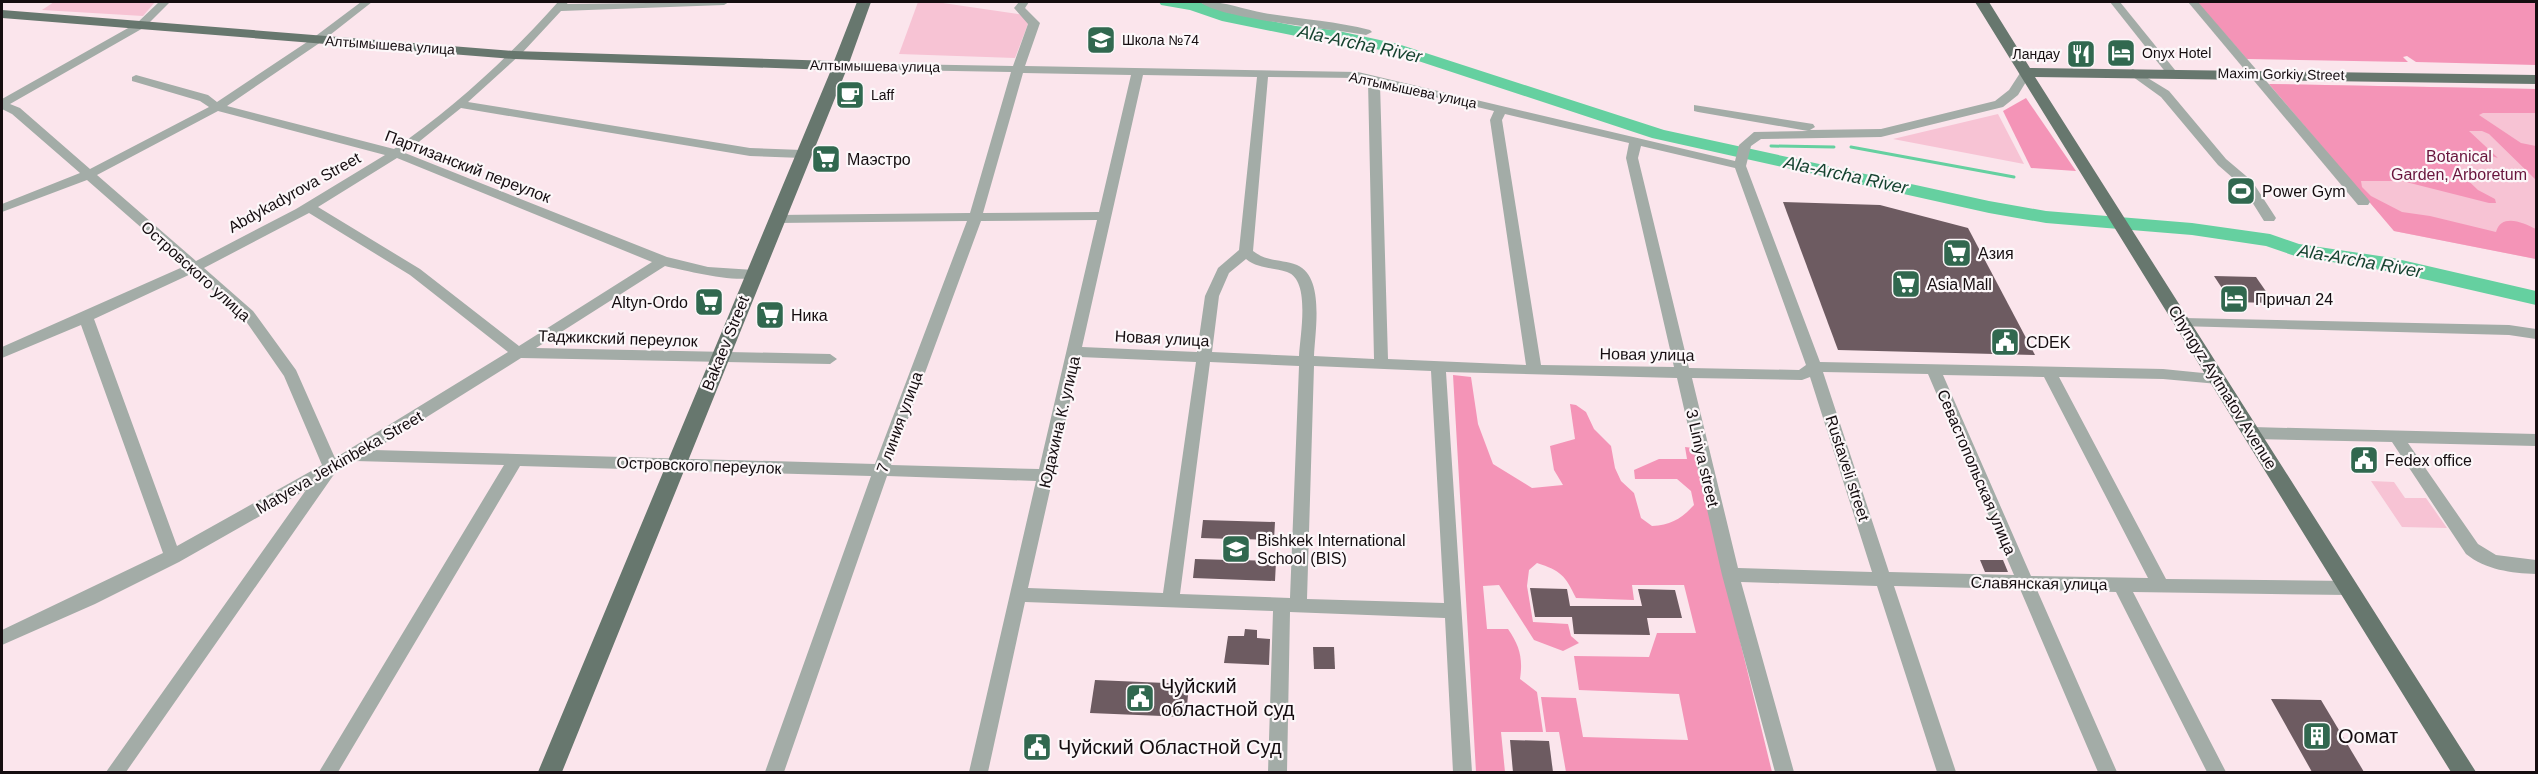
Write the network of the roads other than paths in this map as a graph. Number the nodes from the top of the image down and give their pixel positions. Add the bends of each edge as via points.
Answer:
1 (165, 2) edge
2 (367, 2) edge
3 (724, 2) edge
4 (864, 2) edge
5 (1024, 2) edge
6 (1205, 2) edge
7 (1982, 2) edge
8 (2115, 2) edge
9 (2193, 2) edge
10 (561, 5) edge
11 (2, 14) edge
12 (141, 25) junction
13 (1366, 32) dead end
14 (317, 40) junction
15 (514, 55) junction
16 (840, 66) junction
17 (1018, 69) junction
18 (1137, 71) junction
19 (2026, 72) junction
20 (2133, 72) junction
21 (2171, 72) junction
22 (1263, 73) junction
23 (2254, 74) junction
24 (1374, 78) junction
25 (136, 79) dead end
26 (2536, 79) edge
27 (2, 104) edge
28 (459, 104) junction
29 (217, 106) junction
30 (1698, 108) dead end
31 (1501, 109) junction
32 (1838, 135) junction
33 (1636, 142) junction
34 (396, 154) junction
35 (802, 154) junction
36 (1740, 164) junction
37 (87, 175) junction
38 (2363, 202) dead end
39 (307, 206) junction
40 (2, 208) edge
41 (976, 216) junction
42 (1105, 216) junction
43 (2269, 218) dead end
44 (776, 219) junction
45 (1246, 252) junction
46 (663, 261) junction
47 (195, 267) junction
48 (753, 274) junction
49 (86, 318) junction
50 (2183, 323) junction
51 (2536, 333) edge
52 (2, 352) edge
53 (519, 352) junction
54 (1074, 352) junction
55 (1203, 358) junction
56 (719, 359) junction
57 (830, 359) dead end
58 (1305, 362) junction
59 (1381, 364) junction
60 (1438, 366) junction
61 (1814, 367) junction
62 (1933, 369) junction
63 (1534, 370) junction
64 (2048, 371) junction
65 (1683, 373) junction
66 (2218, 379) junction
67 (2252, 433) junction
68 (2395, 435) junction
69 (2536, 440) edge
70 (352, 455) junction
71 (515, 460) junction
72 (676, 464) junction
73 (332, 467) junction
74 (881, 470) junction
75 (1047, 475) junction
76 (172, 557) junction
77 (2536, 567) edge
78 (1731, 575) junction
79 (1884, 579) junction
80 (2025, 583) junction
81 (2121, 585) junction
82 (2161, 586) junction
83 (2348, 588) junction
84 (1018, 595) junction
85 (1171, 599) junction
86 (1290, 605) junction
87 (1455, 611) junction
88 (3, 638) edge
89 (115, 772) edge
90 (328, 772) edge
91 (550, 772) edge
92 (774, 772) edge
93 (978, 772) edge
94 (1277, 772) edge
95 (1462, 772) edge
96 (1784, 772) edge
97 (1946, 772) edge
98 (2107, 772) edge
99 (2217, 772) edge
100 (2464, 772) edge

1 - 12 street
2 - 14 street
3 - 10 street
4 - 16 main road
5 - 17 street, 7 линия улица via 1019,8 1034,22
6 - 13 street via 1260,16
7 - 19 main road, Chyngyz Aytmatov Avenue
8 - 21 street
9 - 23 street
10 - 15 street, Abdykadyrova Street
11 - 12 main road, Алтымышева улица
12 - 14 main road, Алтымышева улица
12 - 27 street
14 - 15 main road, Алтымышева улица
14 - 29 street
15 - 16 main road, Алтымышева улица
15 - 28 street, Abdykadyrova Street
16 - 17 street, Алтымышева улица
16 - 35 main road
17 - 18 street, Алтымышева улица
17 - 41 street, 7 линия улица
18 - 22 street, Алтымышева улица
18 - 42 street, Юдахина К. улица
19 - 20 main road, Maxim Gorkiy Street
19 - 32 street via 2014,92 2000,104 1899,130
19 - 50 main road, Chyngyz Aytmatov Avenue
20 - 21 main road, Maxim Gorkiy Street
20 - 43 street via 2165,94 2222,162 2247,184
21 - 23 main road, Maxim Gorkiy Street
22 - 24 street, Алтымышева улица
22 - 45 street
23 - 26 main road, Maxim Gorkiy Street
23 - 38 street
24 - 31 street, Алтымышева улица
24 - 59 street
25 - 29 street, Партизанский переулок via 204,98
27 - 37 street, Островского улица via 16,111
28 - 34 street, Abdykadyrova Street
28 - 35 street via 750,152
29 - 34 street, Партизанский переулок
29 - 37 street
30 - 32 street
31 - 33 street, Алтымышева улица
31 - 63 street via 1496,120
32 - 36 street via 1752,137 1745,145
33 - 36 street, Алтымышева улица
33 - 65 street, 3 Liniya street via 1632,158
34 - 39 street, Abdykadyrova Street
34 - 46 street, Партизанский переулок
35 - 44 main road
36 - 61 street, Rustaveli street
37 - 40 street
37 - 47 street, Островского улица
39 - 47 street, Abdykadyrova Street
39 - 53 street, Таджикский переулок via 415,272
41 - 42 street
41 - 44 street
41 - 74 street, 7 линия улица
42 - 54 street, Юдахина К. улица
44 - 48 main road, Bakaev Street
45 - 55 street via 1223,271 1212,296
45 - 58 street via 1255,262 1298,270 1306,278 1309,291
46 - 48 street, Партизанский переулок via 708,271
46 - 53 street, Matyeva Jerkinbeka Street
47 - 49 street, Abdykadyrova Street
47 - 73 street, Островского улица via 248,314 291,374
48 - 56 main road, Bakaev Street
49 - 52 street, Abdykadyrova Street
49 - 76 street
50 - 51 street
50 - 66 main road, Chyngyz Aytmatov Avenue
53 - 56 street, Таджикский переулок
53 - 70 street, Matyeva Jerkinbeka Street
54 - 55 street, Новая улица
54 - 75 street, Юдахина К. улица
55 - 58 street, Новая улица
55 - 85 street
56 - 57 street, Таджикский переулок
56 - 72 main road, Bakaev Street
58 - 59 street, Новая улица
58 - 86 street
59 - 60 street, Новая улица
60 - 63 street, Новая улица
60 - 87 street
61 - 62 street, Новая улица
61 - 65 street, Новая улица via 1802,375
61 - 79 street, Rustaveli street
62 - 64 street, Новая улица
62 - 80 street, Севастопольская улица
63 - 65 street, Новая улица
64 - 66 street, Новая улица
64 - 82 street
65 - 78 street, 3 Liniya street
66 - 67 main road, Chyngyz Aytmatov Avenue
67 - 68 street
67 - 83 main road, Chyngyz Aytmatov Avenue
68 - 69 street
68 - 77 street via 2479,557
70 - 71 street, Островского переулок
70 - 73 street, Matyeva Jerkinbeka Street
71 - 72 street, Островского переулок
71 - 90 street
72 - 74 street, Островского переулок
72 - 91 main road, Bakaev Street
73 - 76 street, Matyeva Jerkinbeka Street
73 - 89 street
74 - 75 street, Островского переулок
74 - 92 street, 7 линия улица
75 - 84 street, Юдахина К. улица
76 - 88 street, Matyeva Jerkinbeka Street
78 - 79 street, Славянская улица
78 - 96 street, 3 Liniya street
79 - 80 street, Славянская улица
79 - 97 street, Rustaveli street
80 - 81 street, Славянская улица
80 - 98 street, Севастопольская улица
81 - 82 street, Славянская улица
81 - 99 street
82 - 83 street, Славянская улица
83 - 100 main road, Chyngyz Aytmatov Avenue
84 - 85 street
84 - 93 street, Юдахина К. улица
85 - 86 street
86 - 87 street
86 - 94 street
87 - 95 street

